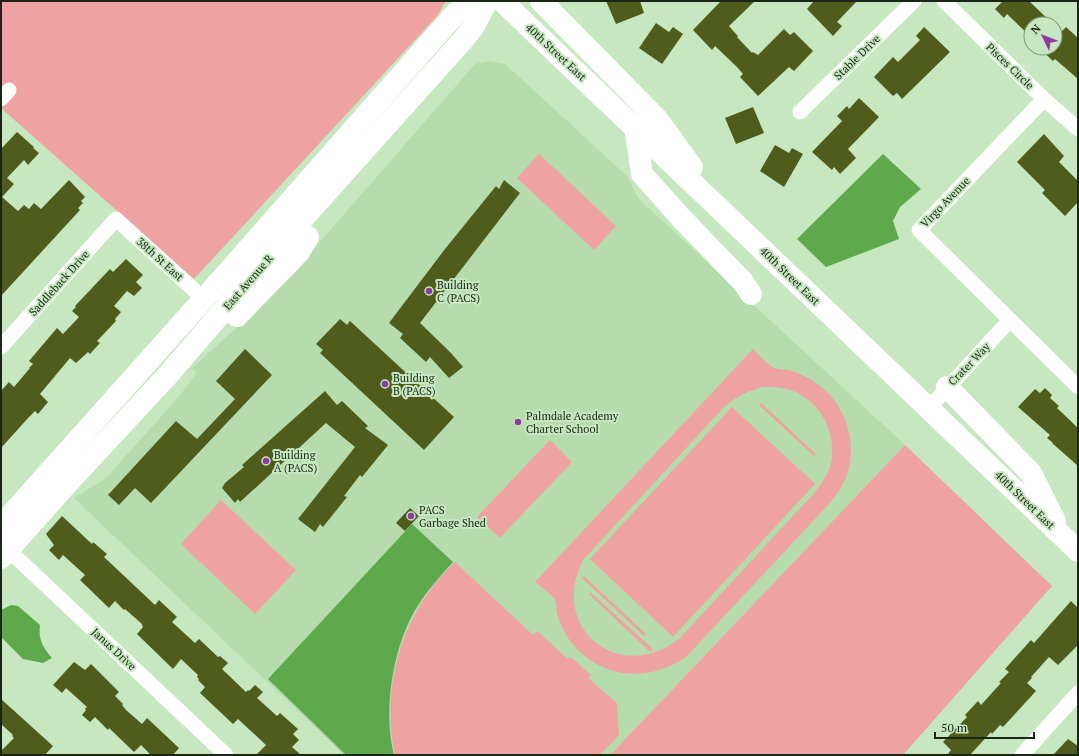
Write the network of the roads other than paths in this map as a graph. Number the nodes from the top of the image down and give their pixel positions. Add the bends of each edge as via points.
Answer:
1 (476, 1) edge
2 (487, 1) edge
3 (502, 1) edge
4 (541, 1) edge
5 (914, 1) edge
6 (944, 1) edge
7 (1044, 99) junction
8 (800, 112) dead end
9 (634, 127) junction
10 (1078, 129) edge
11 (284, 209) junction
12 (724, 212) junction
13 (116, 219) joint
14 (308, 237) dead end
15 (751, 294) dead end
16 (204, 299) junction
17 (1010, 320) junction
18 (196, 342) junction
19 (1, 347) edge
20 (173, 381) junction
21 (947, 387) junction
22 (1078, 387) edge
23 (929, 408) junction
24 (1, 526) edge
25 (1062, 535) junction
26 (4, 550) edge
27 (1078, 551) edge
28 (1077, 696) edge
29 (226, 755) edge
30 (1022, 755) edge

1 - 11 main road, East Avenue R via 456,13
2 - 18 main road, East Avenue R via 471,31
3 - 9 main road, 40th Street East
4 - 12 main road via 657,119
5 - 8 street, Stable Drive
6 - 7 street, Pisces Circle
7 - 10 street, Pisces Circle
7 - 17 street, Virgo Avenue via 919,230
9 - 12 main road, 40th Street East
9 - 15 main road via 642,174 743,282
11 - 16 main road, East Avenue R
11 - 20 main road via 274,235 174,350 168,362
12 - 23 main road, 40th Street East
13 - 16 street, 38th St East
13 - 19 street, Saddleback Drive
14 - 18 main road via 299,252 226,327 215,336
16 - 24 main road, East Avenue R
17 - 21 street, Crater Way
17 - 22 street
18 - 20 main road, East Avenue R
20 - 26 main road, East Avenue R via 65,486
21 - 23 street, Crater Way
21 - 25 main road via 1031,473
23 - 25 main road, 40th Street East
25 - 27 main road, 40th Street East
26 - 29 street, Janus Drive
28 - 30 street

